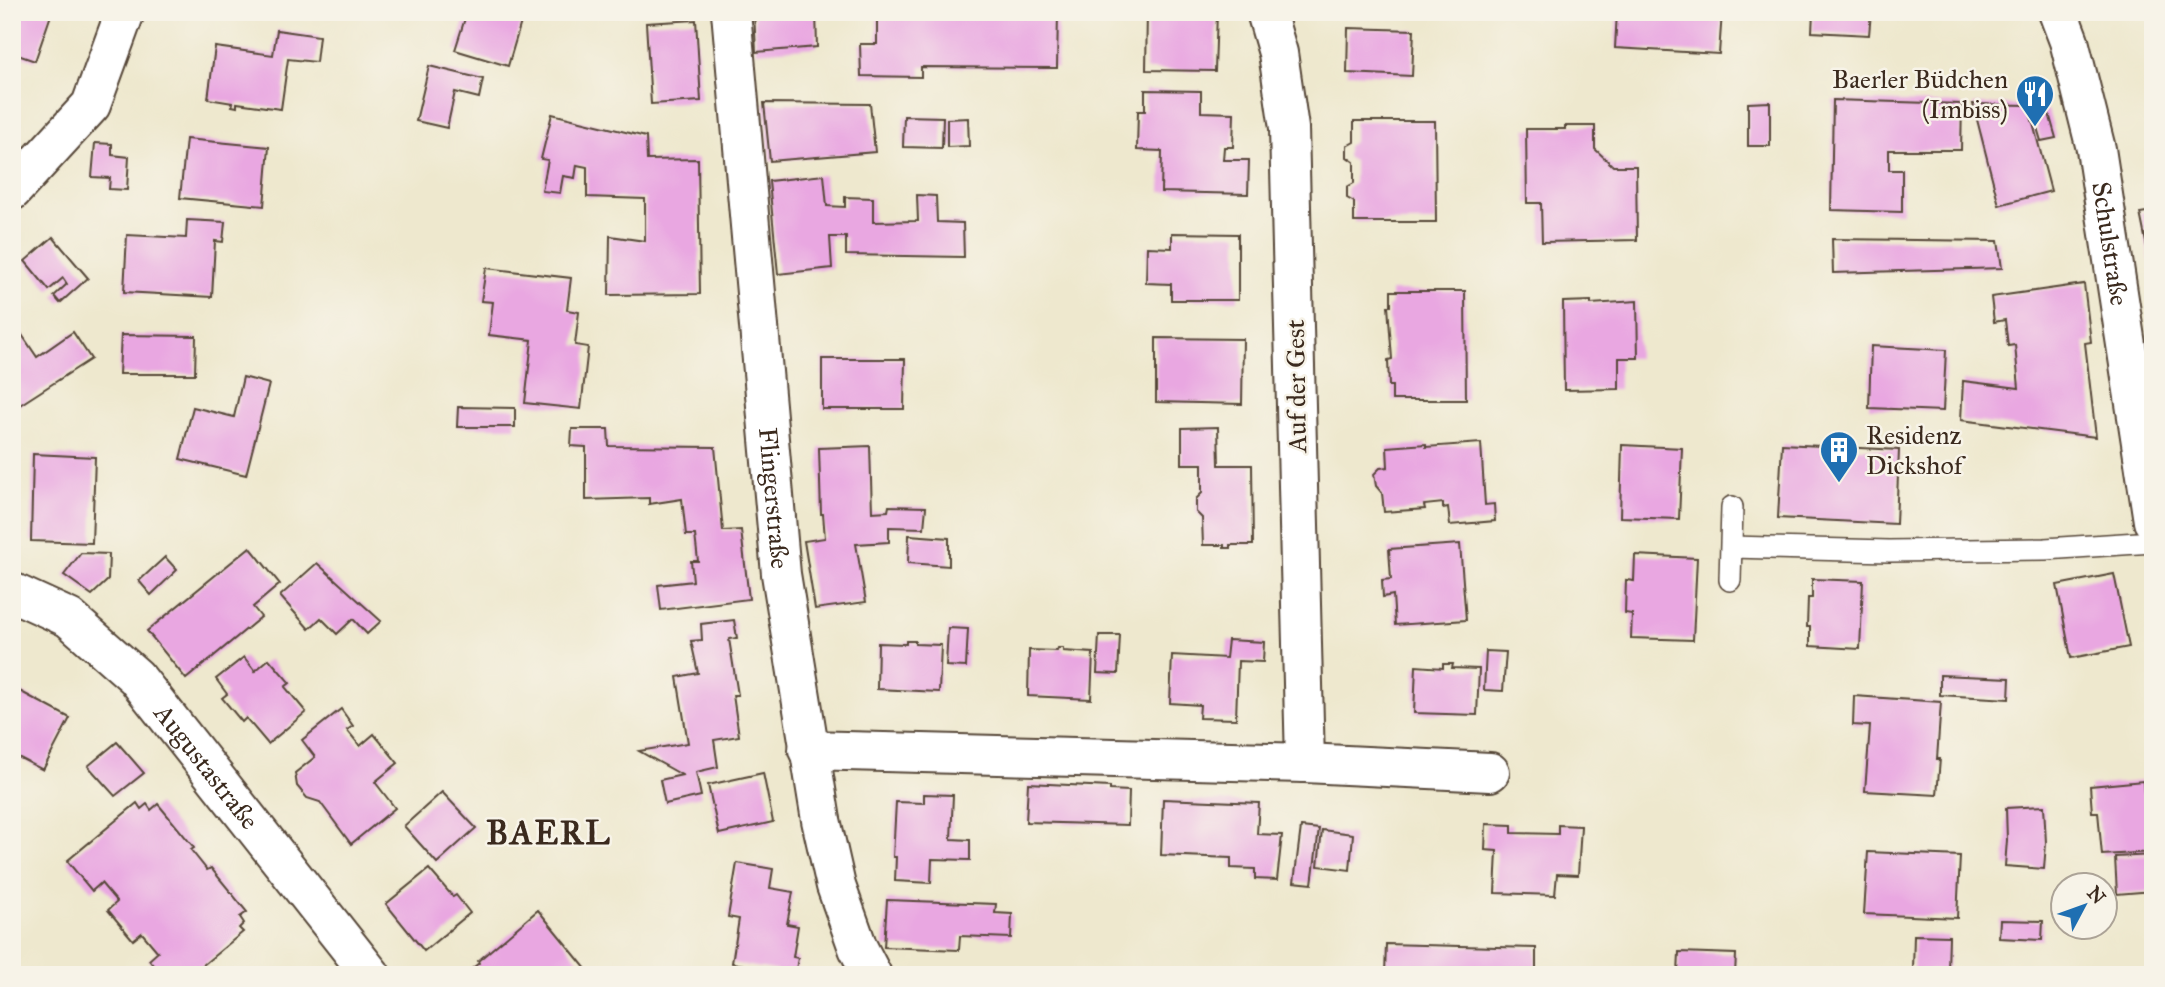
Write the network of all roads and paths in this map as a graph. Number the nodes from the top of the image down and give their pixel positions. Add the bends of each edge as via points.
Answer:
1 (125, 12) edge
2 (731, 12) edge
3 (1266, 12) edge
4 (2057, 12) edge
5 (12, 191) edge
6 (2151, 497) edge
7 (1732, 507) dead end
8 (2153, 541) edge
9 (1732, 547) junction
10 (1730, 580) dead end
11 (12, 592) edge
12 (808, 750) junction
13 (1305, 763) junction
14 (1490, 772) dead end
15 (371, 975) edge
16 (872, 975) edge

1 - 5 street via 91,105
2 - 12 street, Flingerstraße via 781,574
3 - 13 street, Auf der Gest via 1278,53 1289,128
4 - 6 street, Schulstraße via 2069,41 2096,149
7 - 9 lane
8 - 9 lane via 2045,549
9 - 10 lane
11 - 15 street, Augustastraße via 69,618 136,677
12 - 13 street
12 - 16 street, Flingerstraße via 836,886
13 - 14 street

